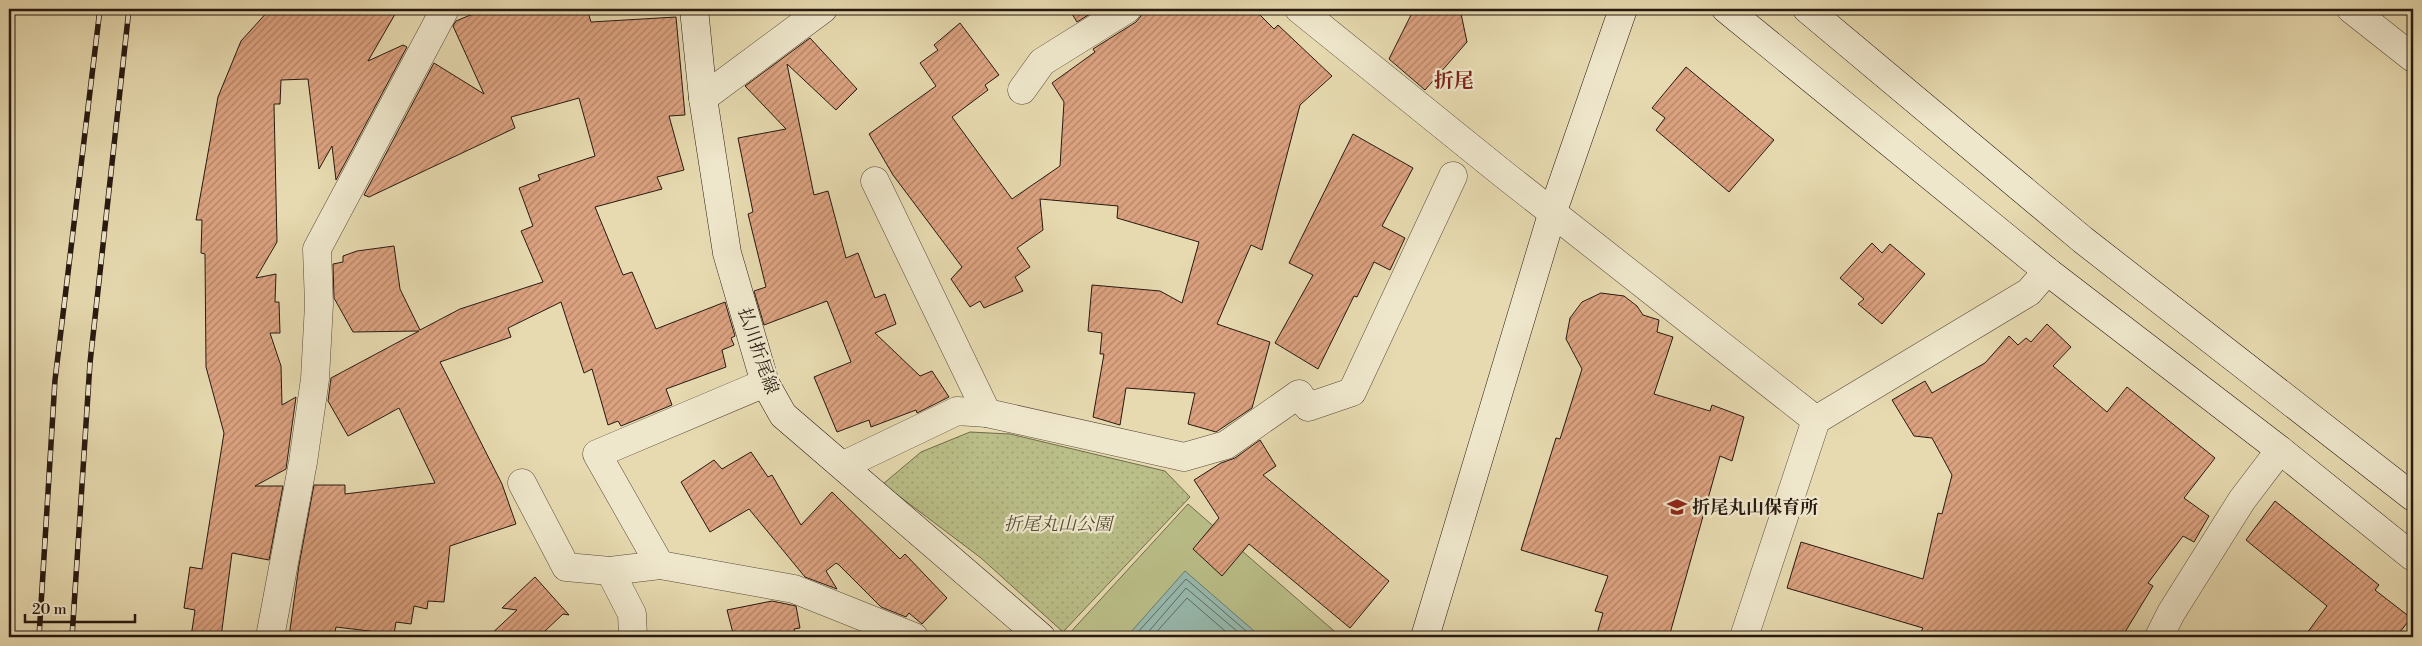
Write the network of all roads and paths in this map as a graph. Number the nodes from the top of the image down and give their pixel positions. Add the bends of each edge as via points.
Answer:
1 (445, 9) edge
2 (694, 9) edge
3 (823, 9) edge
4 (1127, 9) edge
5 (1299, 9) edge
6 (1623, 9) edge
7 (1726, 9) edge
8 (1807, 9) edge
9 (2350, 9) edge
10 (2413, 58) edge
11 (1022, 90) dead end
12 (703, 98) junction
13 (1453, 176) dead end
14 (875, 182) dead end
15 (1553, 211) junction
16 (2047, 271) junction
17 (765, 383) junction
18 (987, 412) junction
19 (1816, 420) junction
20 (2280, 450) junction
21 (844, 465) junction
22 (522, 483) dead end
23 (2413, 497) edge
24 (2413, 557) edge
25 (660, 565) junction
26 (610, 572) junction
27 (270, 637) edge
28 (633, 637) edge
29 (914, 637) edge
30 (1041, 637) edge
31 (1425, 637) edge
32 (1744, 637) edge
33 (2159, 637) edge

1 - 27 street via 317,249 319,304 315,379
2 - 12 street, 払川折尾線
3 - 12 street
4 - 11 street via 1042,62
5 - 15 street
6 - 15 street
7 - 16 street
8 - 23 street via 2083,240
9 - 10 street
12 - 17 street, 払川折尾線 via 727,253
13 - 18 street via 1352,392 1308,407 1299,394 1226,445 1184,457
14 - 18 street
15 - 19 street
15 - 31 street
16 - 19 street via 2029,292
16 - 20 street
17 - 21 street, 払川折尾線 via 782,415
17 - 25 street via 597,454
18 - 21 street via 957,411
19 - 32 street
20 - 24 street
20 - 33 street via 2242,500 2170,613
21 - 30 street, 払川折尾線
22 - 26 street via 566,567
25 - 26 street
25 - 29 street via 794,588
26 - 28 street via 632,614

